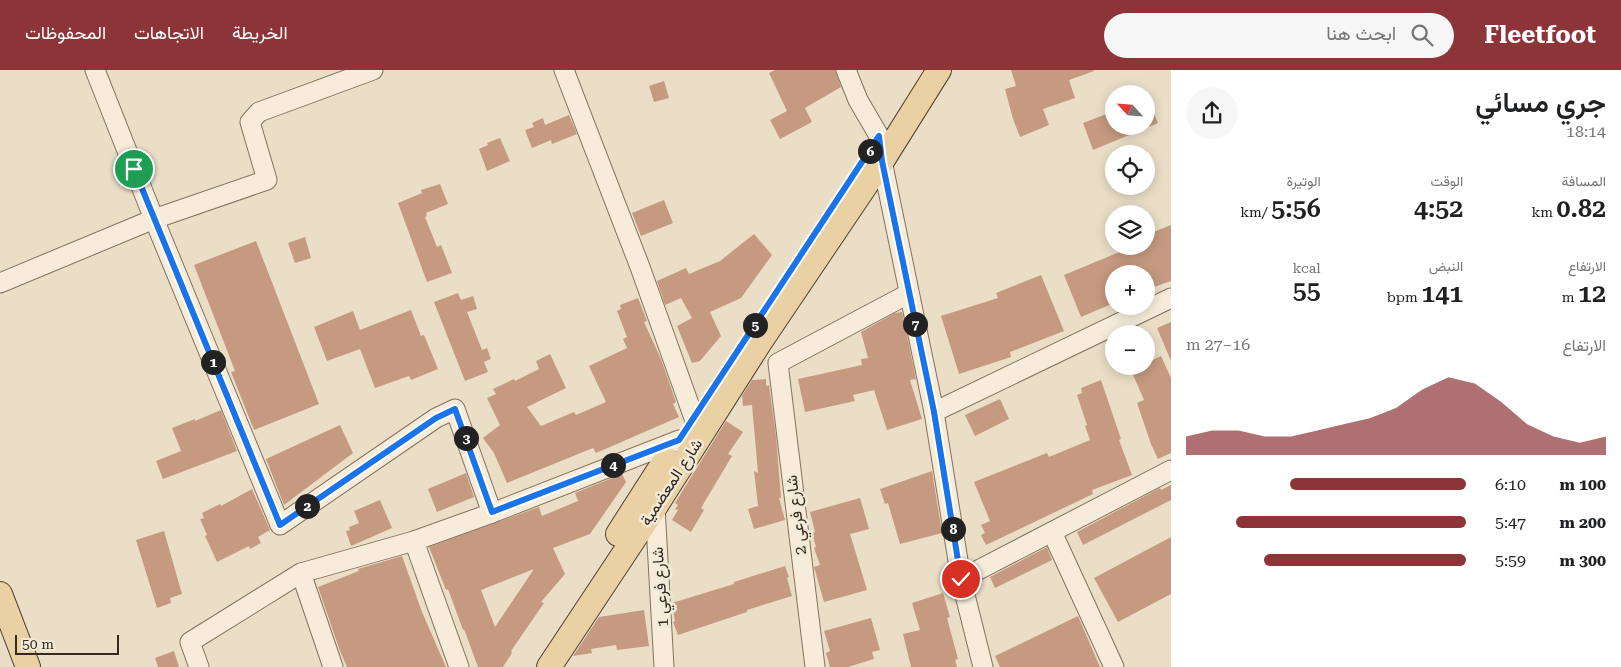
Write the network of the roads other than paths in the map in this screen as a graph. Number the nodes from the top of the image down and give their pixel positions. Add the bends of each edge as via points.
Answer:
1 (95, 70) edge
2 (373, 70) edge
3 (564, 70) edge
4 (846, 70) edge
5 (919, 70) edge
6 (939, 70) edge
7 (332, 77) edge
8 (879, 136) junction
9 (882, 161) junction
10 (154, 219) junction
11 (0, 283) edge
12 (908, 294) junction
13 (1171, 298) edge
14 (934, 412) junction
15 (694, 418) junction
16 (679, 440) junction
17 (1171, 470) edge
18 (655, 507) junction
19 (492, 512) junction
20 (1052, 532) junction
21 (414, 541) junction
22 (302, 573) junction
23 (961, 579) junction
24 (0, 594) edge
25 (28, 667) edge
26 (199, 667) edge
27 (332, 667) edge
28 (459, 667) edge
29 (532, 667) edge
30 (549, 667) edge
31 (664, 667) edge
32 (815, 667) edge
33 (983, 667) edge
34 (1114, 667) edge

1 - 10 street
2 - 7 street
3 - 15 street
4 - 8 street via 858,100
5 - 8 main road, شارع المعضمية
6 - 9 main road, شارع المعضمية
7 - 10 street via 259,112 250,122 267,180
8 - 9 street
8 - 15 main road, شارع المعضمية
9 - 12 street
9 - 18 main road, شارع المعضمية via 760,342
10 - 11 street
10 - 19 street via 280,525 436,418 455,409
12 - 14 street
12 - 32 street, شارع فرعي 2 via 778,363
13 - 14 street
14 - 23 street
15 - 16 main road, شارع المعضمية
16 - 19 street
16 - 29 main road, شارع المعضمية
17 - 20 street
18 - 30 main road, شارع المعضمية
18 - 31 street, شارع فرعي 1
19 - 21 street
20 - 23 street
20 - 34 street
21 - 22 street
21 - 28 street
22 - 26 street via 190,642
22 - 27 street
23 - 33 street
24 - 25 main road

